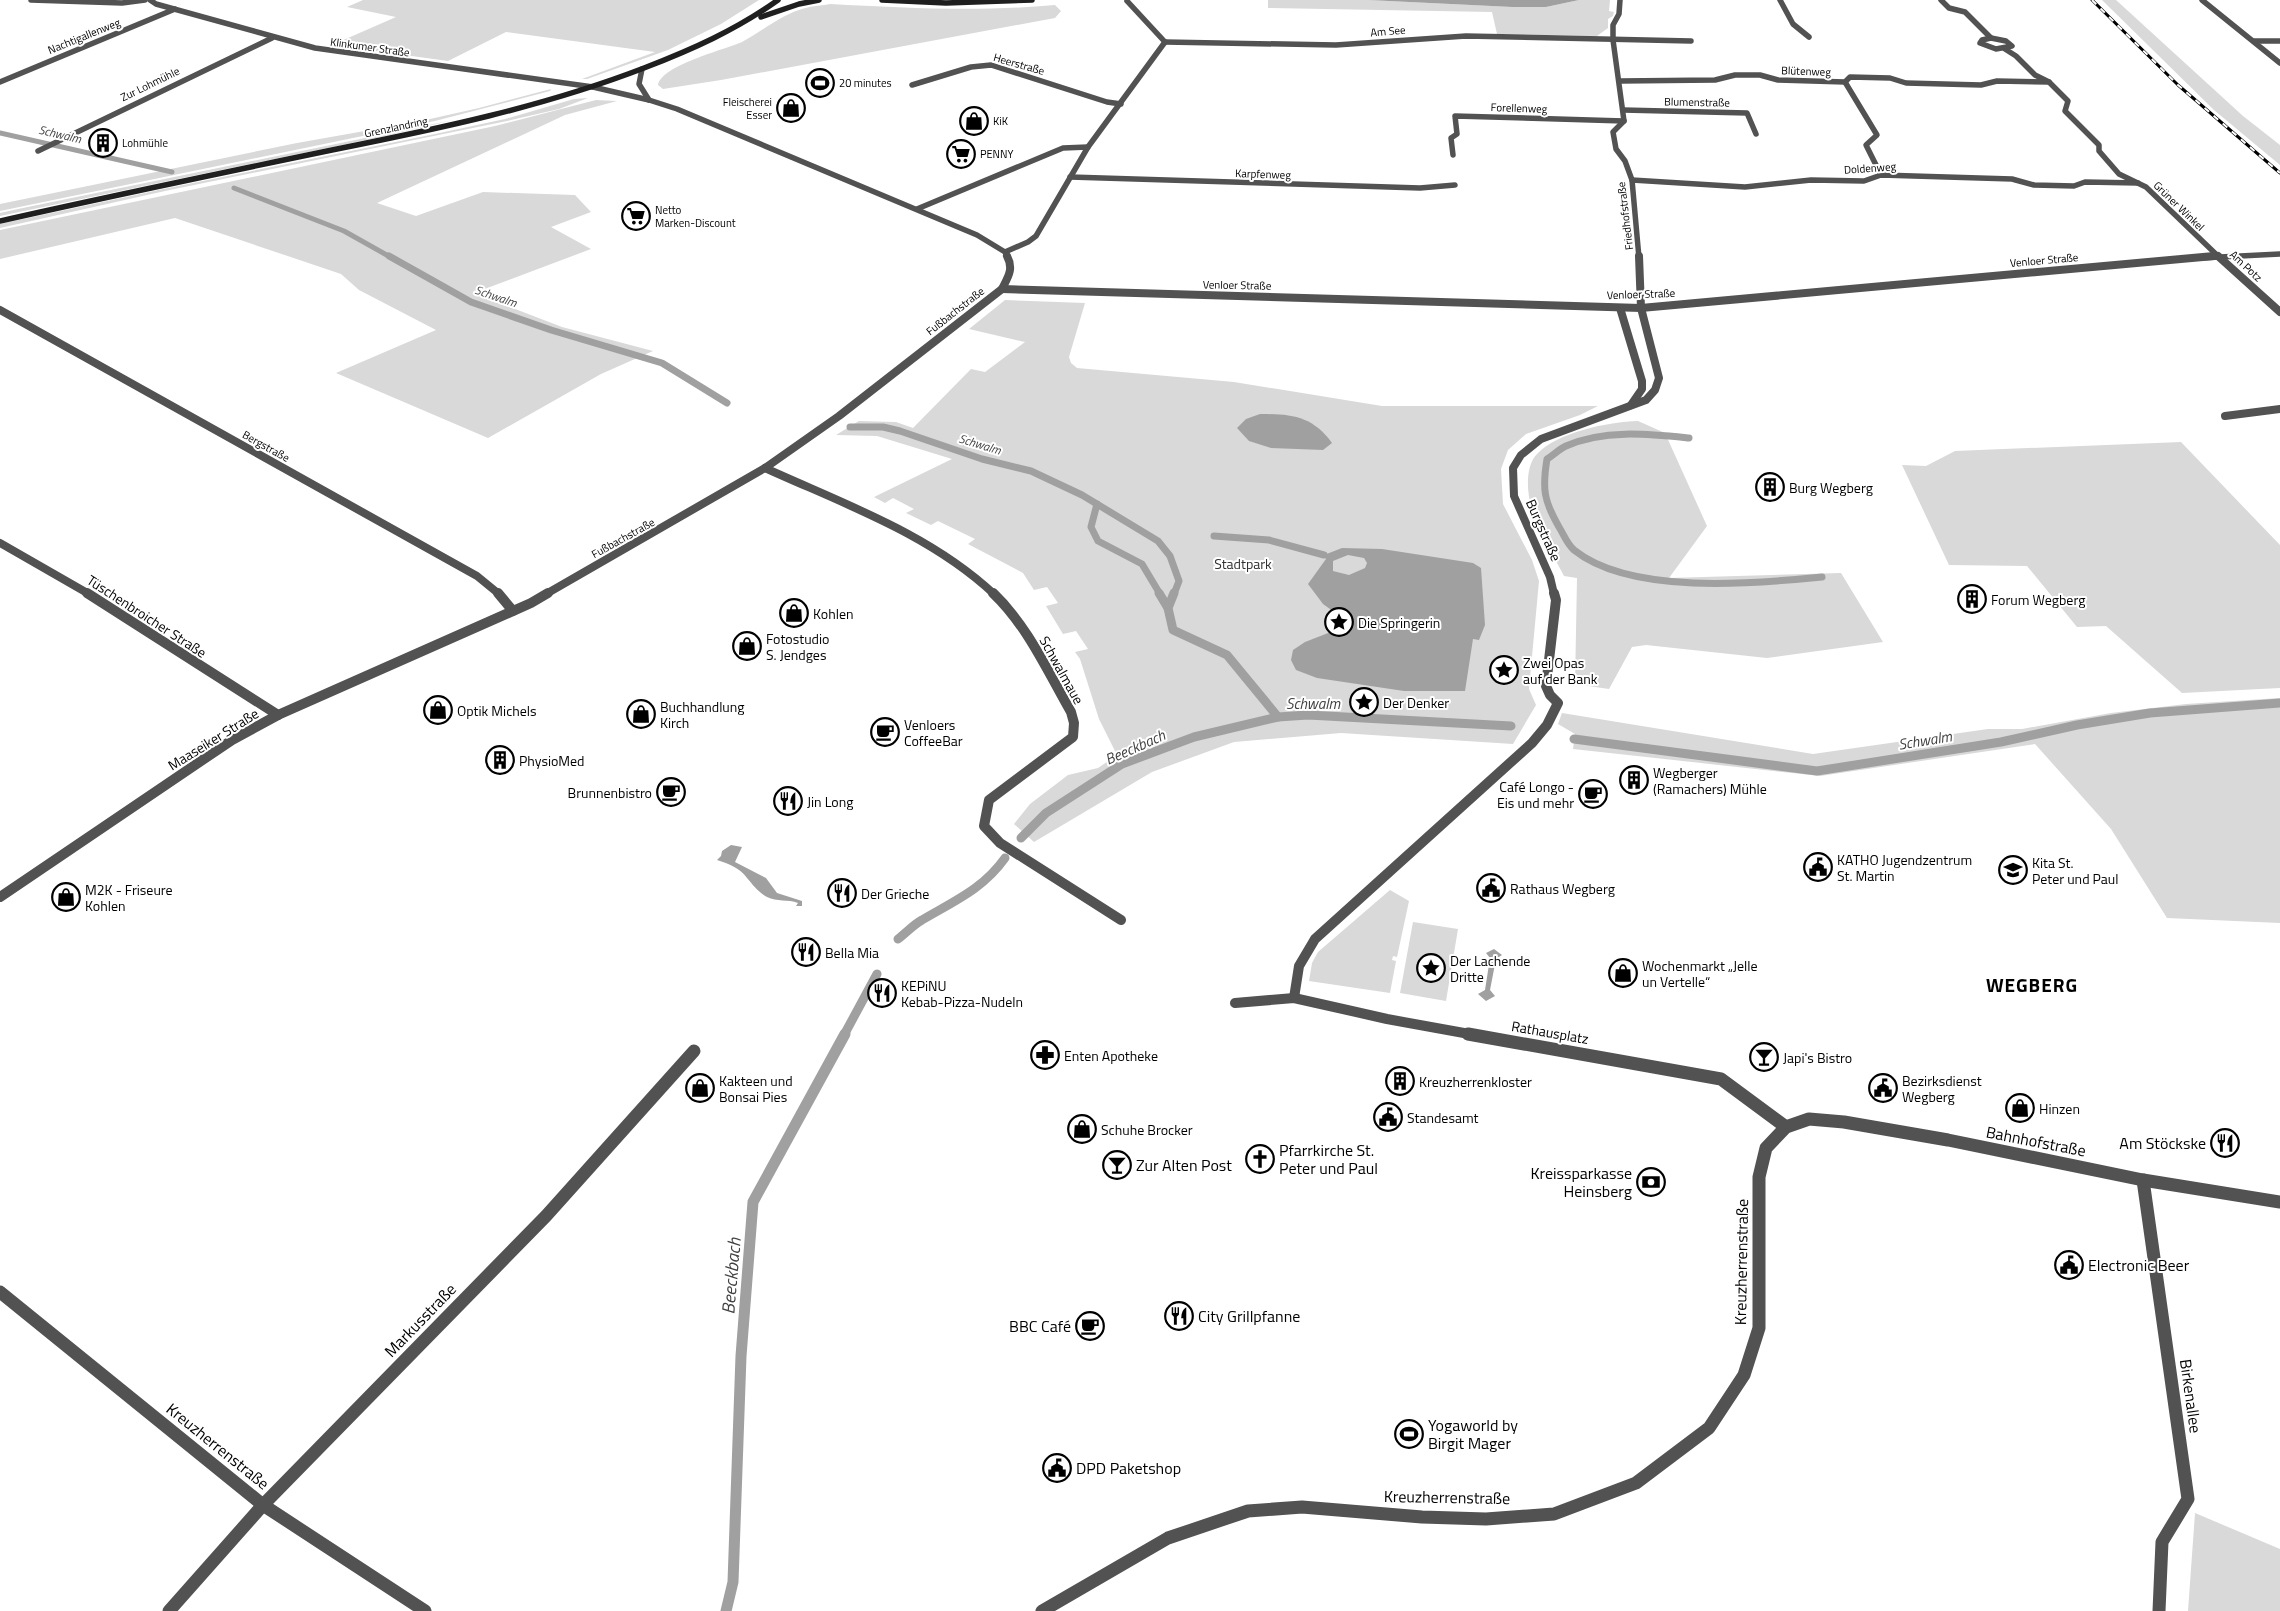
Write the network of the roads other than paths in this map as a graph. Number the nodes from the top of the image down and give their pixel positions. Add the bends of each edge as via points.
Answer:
1 (31, 0) edge
2 (145, 0) edge
3 (150, 0) edge
4 (778, 0) edge
5 (819, 0) edge
6 (882, 0) edge
7 (1032, 0) edge
8 (1620, 0) edge
9 (1780, 0) edge
10 (1941, 0) edge
11 (2202, 0) edge
12 (1127, 1) edge
13 (175, 9) junction
14 (742, 24) junction
15 (1809, 37) dead end
16 (272, 38) junction
17 (1991, 38) junction
18 (1613, 40) junction
19 (1691, 41) dead end
20 (2280, 41) edge
21 (1165, 42) junction
22 (2254, 42) junction
23 (2005, 49) junction
24 (2280, 63) edge
25 (642, 69) junction
26 (1620, 81) junction
27 (0, 82) edge
28 (1845, 82) junction
29 (2049, 82) junction
30 (912, 85) dead end
31 (593, 87) junction
32 (649, 100) junction
33 (1121, 104) junction
34 (1623, 110) junction
35 (1624, 121) junction
36 (1756, 134) dead end
37 (1088, 147) junction
38 (38, 151) dead end
39 (1453, 155) dead end
40 (1881, 176) junction
41 (1070, 177) junction
42 (1632, 180) junction
43 (2138, 183) junction
44 (1454, 184) dead end
45 (917, 209) junction
46 (0, 220) edge
47 (1005, 252) junction
48 (2280, 254) edge
49 (2219, 256) junction
50 (1002, 289) junction
51 (1620, 308) junction
52 (1641, 308) junction
53 (0, 310) edge
54 (2280, 312) edge
55 (1630, 406) junction
56 (2280, 409) edge
57 (2225, 416) dead end
58 (765, 468) junction
59 (0, 543) edge
60 (513, 611) junction
61 (278, 715) junction
62 (0, 897) edge
63 (1121, 920) dead end
64 (1294, 998) junction
65 (1234, 1003) dead end
66 (694, 1051) dead end
67 (1786, 1127) junction
68 (2143, 1180) junction
69 (2280, 1202) edge
70 (0, 1292) edge
71 (263, 1505) junction
72 (169, 1611) edge
73 (425, 1611) edge
74 (1042, 1611) edge
75 (2158, 1611) edge

1 - 2 street via 122,3
3 - 13 street, Klinkumer Straße
4 - 14 main road, Grenzlandring
5 - 14 main road
6 - 7 main road via 946,3
8 - 18 street, Friedhofstraße via 1620,14 1613,24
9 - 15 street via 1793,24
10 - 17 street, Grüner Winkel via 1949,8 1966,12
11 - 22 street
12 - 21 street
13 - 16 street, Klinkumer Straße
13 - 27 street, Nachtigallenweg
14 - 25 main road, Grenzlandring
16 - 31 street, Klinkumer Straße via 349,55
16 - 38 street, Zur Lohmühle
17 - 23 street, Grüner Winkel via 2012,44
17 - 23 street, Grüner Winkel via 1980,43 1989,48
18 - 19 street
18 - 21 street, Am See via 1466,36 1336,45
18 - 26 street, Friedhofstraße
20 - 22 street
21 - 33 street
22 - 24 street
23 - 29 street, Grüner Winkel via 2035,75
25 - 31 main road, Grenzlandring
25 - 32 street via 639,84
26 - 28 street, Blütenweg via 1715,80 1752,75 1778,80
26 - 34 street, Friedhofstraße
28 - 29 street, Blütenweg via 1850,77 1890,78 1906,83 1981,85 1996,81
28 - 40 street via 1877,135 1866,145
29 - 43 street, Grüner Winkel via 2068,101 2066,111 2099,145 2099,151 2119,174
30 - 33 street, Heerstraße via 971,67 991,65
31 - 32 street
31 - 46 main road, Grenzlandring via 454,124
32 - 45 street via 696,116
33 - 37 street
34 - 35 street, Friedhofstraße
34 - 36 street, Blumenstraße via 1747,113
35 - 39 street, Forellenweg via 1455,116 1457,134 1451,138
35 - 42 street, Friedhofstraße via 1613,132 1616,148
37 - 41 street
37 - 45 street via 1063,148
40 - 42 street, Doldenweg via 1864,180 1811,180 1745,187
40 - 43 street, Doldenweg via 2012,179 2034,185
41 - 44 street, Karpfenweg via 1420,188
41 - 47 street via 1036,236
42 - 52 street, Friedhofstraße
43 - 49 street, Grüner Winkel
45 - 47 street via 977,235
47 - 50 street, Fußbachstraße via 1011,271
48 - 49 street, Venloer Straße
49 - 52 street, Venloer Straße
49 - 54 street, Am Potz
50 - 51 street, Venloer Straße
50 - 58 street, Fußbachstraße via 839,416
51 - 52 street, Venloer Straße
51 - 55 street via 1642,381 1639,396
52 - 55 street, Burgstraße via 1658,369 1659,386 1646,400
53 - 60 street, Bergstraße via 478,576
55 - 64 street, Burgstraße via 1541,439 1521,455 1513,468 1514,496 1550,577 1556,600 1546,686 1558,703 1547,725 1532,743 1315,939 1299,966
56 - 57 street
58 - 60 street, Fußbachstraße via 661,530
58 - 63 street, Schwalmaue via 904,532 976,577 1008,606 1071,712 1073,736 989,800 984,826 1000,843
59 - 61 street, Tüschenbroicher Straße via 134,622 213,676
60 - 61 street, Maaseiker Straße
61 - 62 street, Maaseiker Straße via 232,740
64 - 65 street, Rathausplatz
64 - 67 street, Rathausplatz via 1387,1019 1721,1079
66 - 71 street, Markusstraße via 546,1216
67 - 68 street, Bahnhofstraße via 1809,1120 1844,1122
67 - 74 street, Kreuzherrenstraße via 1766,1148 1759,1177 1759,1328 1744,1375 1709,1428 1636,1483 1554,1514 1486,1519 1302,1507 1248,1511 1168,1538
68 - 69 street, Bahnhofstraße
68 - 75 street, Birkenallee via 2188,1499 2162,1542
70 - 71 street, Kreuzherrenstraße
71 - 72 street, Markusstraße
71 - 73 street, Kreuzherrenstraße

